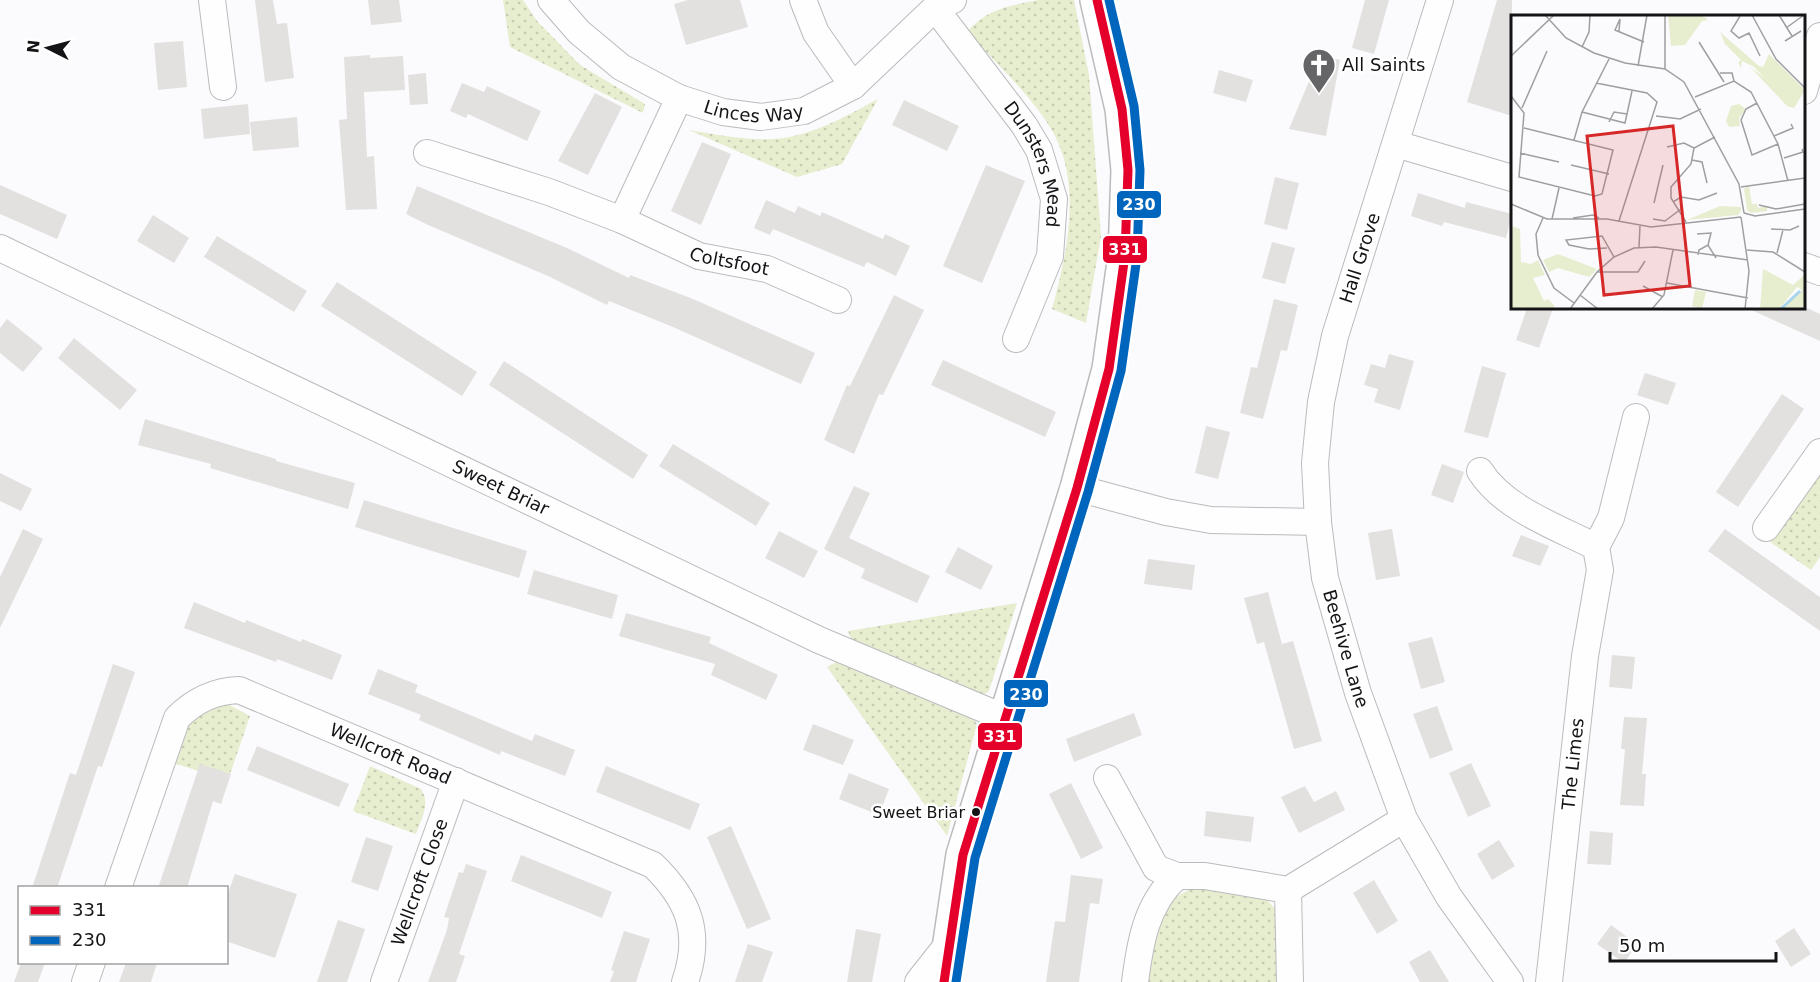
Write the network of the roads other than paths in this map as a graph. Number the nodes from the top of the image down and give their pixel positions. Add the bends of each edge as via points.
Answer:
1 (212, 0) edge
2 (551, 0) edge
3 (802, 0) edge
4 (1097, 0) edge
5 (1440, 0) edge
6 (944, 4) edge
7 (1820, 36) edge
8 (1805, 85) edge
9 (853, 86) junction
10 (223, 87) dead end
11 (679, 98) junction
12 (1395, 144) junction
13 (427, 153) dead end
14 (1511, 178) edge
15 (622, 220) junction
16 (0, 248) edge
17 (1805, 267) edge
18 (1820, 272) edge
19 (838, 300) dead end
20 (1016, 339) dead end
21 (1636, 417) dead end
22 (1820, 452) edge
23 (1480, 471) dead end
24 (1077, 488) junction
25 (1318, 522) junction
26 (1766, 528) dead end
27 (1596, 547) junction
28 (1005, 718) junction
29 (1107, 778) dead end
30 (456, 781) junction
31 (1404, 819) junction
32 (1177, 876) junction
33 (119, 886) edge
34 (1288, 890) junction
35 (948, 944) junction
36 (92, 964) edge
37 (85, 982) edge
38 (384, 982) edge
39 (685, 982) edge
40 (918, 982) edge
41 (944, 982) edge
42 (1135, 982) edge
43 (1290, 982) edge
44 (1510, 982) edge
45 (1549, 982) edge

1 - 10 street
2 - 11 street, Linces Way via 579,33 621,67
3 - 9 street via 816,33
4 - 24 street via 1122,109 1128,170 1125,244 1109,369
5 - 12 street, Hall Grove
6 - 9 street, Linces Way
6 - 20 street, Dunsters Mead via 1039,150 1054,199 1050,256
7 - 8 street
9 - 11 street, Linces Way via 804,111 761,117 723,112
11 - 15 street
12 - 14 street
12 - 25 street, Hall Grove via 1335,336 1326,380 1315,463
13 - 15 street, Coltsfoot
15 - 19 street, Coltsfoot via 699,256 767,269
16 - 28 street, Sweet Briar via 819,640
17 - 18 street
21 - 27 street via 1611,518
22 - 26 street
23 - 27 street via 1487,482 1524,511
24 - 25 street via 1211,520
24 - 28 street
25 - 31 street, Beehive Lane via 1325,578 1358,693
27 - 45 street, The Limes via 1600,570 1585,656
28 - 35 street via 963,855
29 - 32 street via 1156,868
30 - 33 street, Wellcroft Road via 239,690 221,691 191,703 177,718
30 - 38 street, Wellcroft Close
30 - 39 street, Wellcroft Road via 653,865 671,882 694,930 692,961
31 - 34 street
31 - 44 street, Beehive Lane via 1449,897
32 - 34 street via 1205,876
32 - 42 street via 1165,887 1146,924
34 - 43 street
35 - 40 street
35 - 41 street
36 - 37 street

